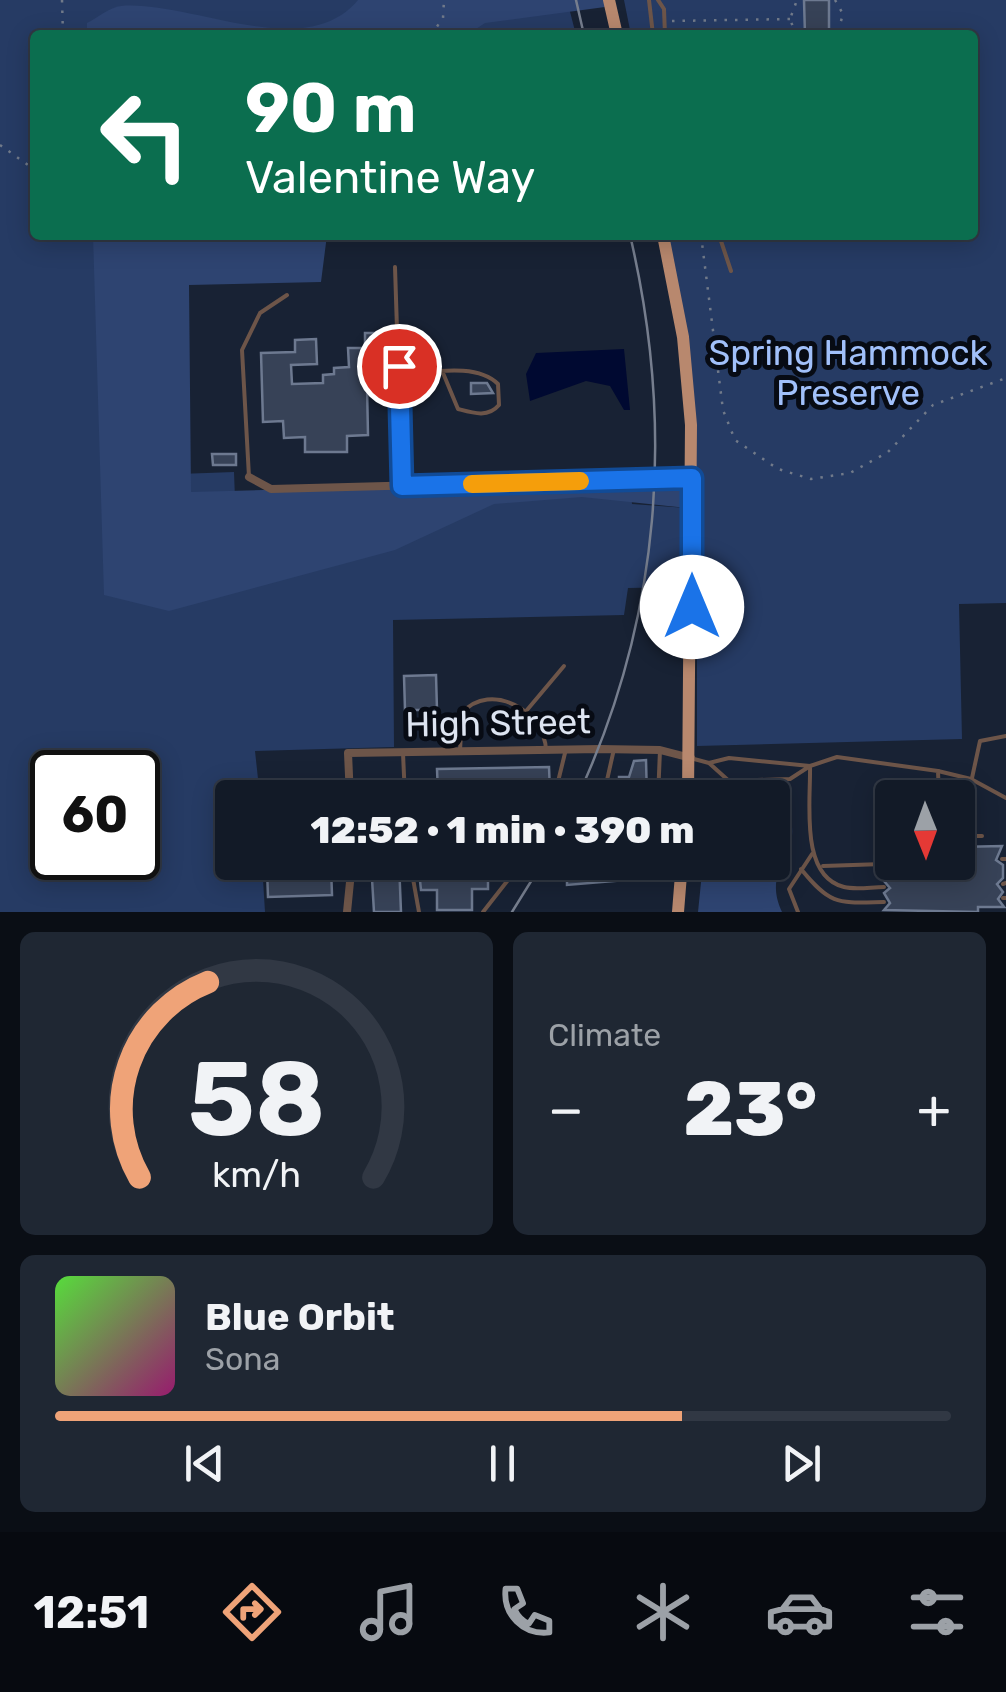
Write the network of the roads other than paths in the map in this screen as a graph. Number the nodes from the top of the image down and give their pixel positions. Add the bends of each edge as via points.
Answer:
1 (609, 0) edge
2 (649, 0) edge
3 (658, 0) edge
4 (616, 30) edge
5 (653, 30) edge
6 (665, 30) edge
7 (664, 240) edge
8 (721, 240) edge
9 (395, 267) dead end
10 (731, 271) dead end
11 (287, 296) dead end
12 (442, 373) junction
13 (400, 374) junction
14 (249, 477) joint
15 (692, 478) junction
16 (402, 486) junction
17 (564, 666) dead end
18 (527, 710) junction
19 (1006, 736) edge
20 (566, 749) junction
21 (614, 749) junction
22 (546, 750) junction
23 (660, 750) junction
24 (460, 751) junction
25 (403, 752) junction
26 (691, 758) junction
27 (708, 763) junction
28 (810, 766) junction
29 (938, 771) junction
30 (349, 780) edge
31 (404, 780) edge
32 (558, 780) edge
33 (607, 780) edge
34 (659, 780) edge
35 (689, 780) edge
36 (938, 780) edge
37 (972, 780) joint
38 (975, 782) edge
39 (1006, 798) edge
40 (975, 836) edge
41 (982, 836) dead end
42 (812, 854) junction
43 (875, 864) edge
44 (821, 866) junction
45 (800, 869) junction
46 (350, 880) edge
47 (413, 880) edge
48 (508, 880) edge
49 (674, 880) edge
50 (680, 882) joint
51 (884, 887) dead end
52 (884, 902) dead end
53 (347, 912) edge
54 (419, 912) edge
55 (483, 912) edge
56 (678, 912) edge
57 (798, 912) edge

1 - 4 main road
2 - 5 lane
3 - 6 lane
7 - 15 main road via 687,372
8 - 10 lane
9 - 13 lane
11 - 14 lane via 260,313 242,350
12 - 12 lane via 489,375 498,384 499,406 479,414 458,409
12 - 13 lane
13 - 16 lane
14 - 16 street via 271,489
15 - 16 street
15 - 26 main road
17 - 18 lane
18 - 22 lane via 541,724
18 - 24 lane via 506,702 468,707 460,723
19 - 37 lane via 980,741
20 - 21 street, High Street
20 - 22 street, High Street
20 - 32 lane
21 - 23 street, High Street
21 - 33 lane
22 - 24 street, High Street
23 - 26 street, High Street
23 - 34 lane
24 - 25 street, High Street
25 - 30 street, High Street via 348,754
25 - 31 lane
26 - 27 lane
26 - 35 main road
27 - 28 lane via 729,758
27 - 28 lane via 729,781 790,779
28 - 29 lane via 837,757
28 - 42 lane
29 - 36 lane
29 - 37 lane
38 - 39 lane
40 - 41 lane
42 - 44 lane
42 - 45 lane
43 - 44 lane
44 - 51 lane via 841,886
45 - 52 lane via 834,902
45 - 57 lane via 789,890
46 - 53 street
47 - 54 lane
48 - 55 lane
49 - 50 lane
50 - 56 main road

